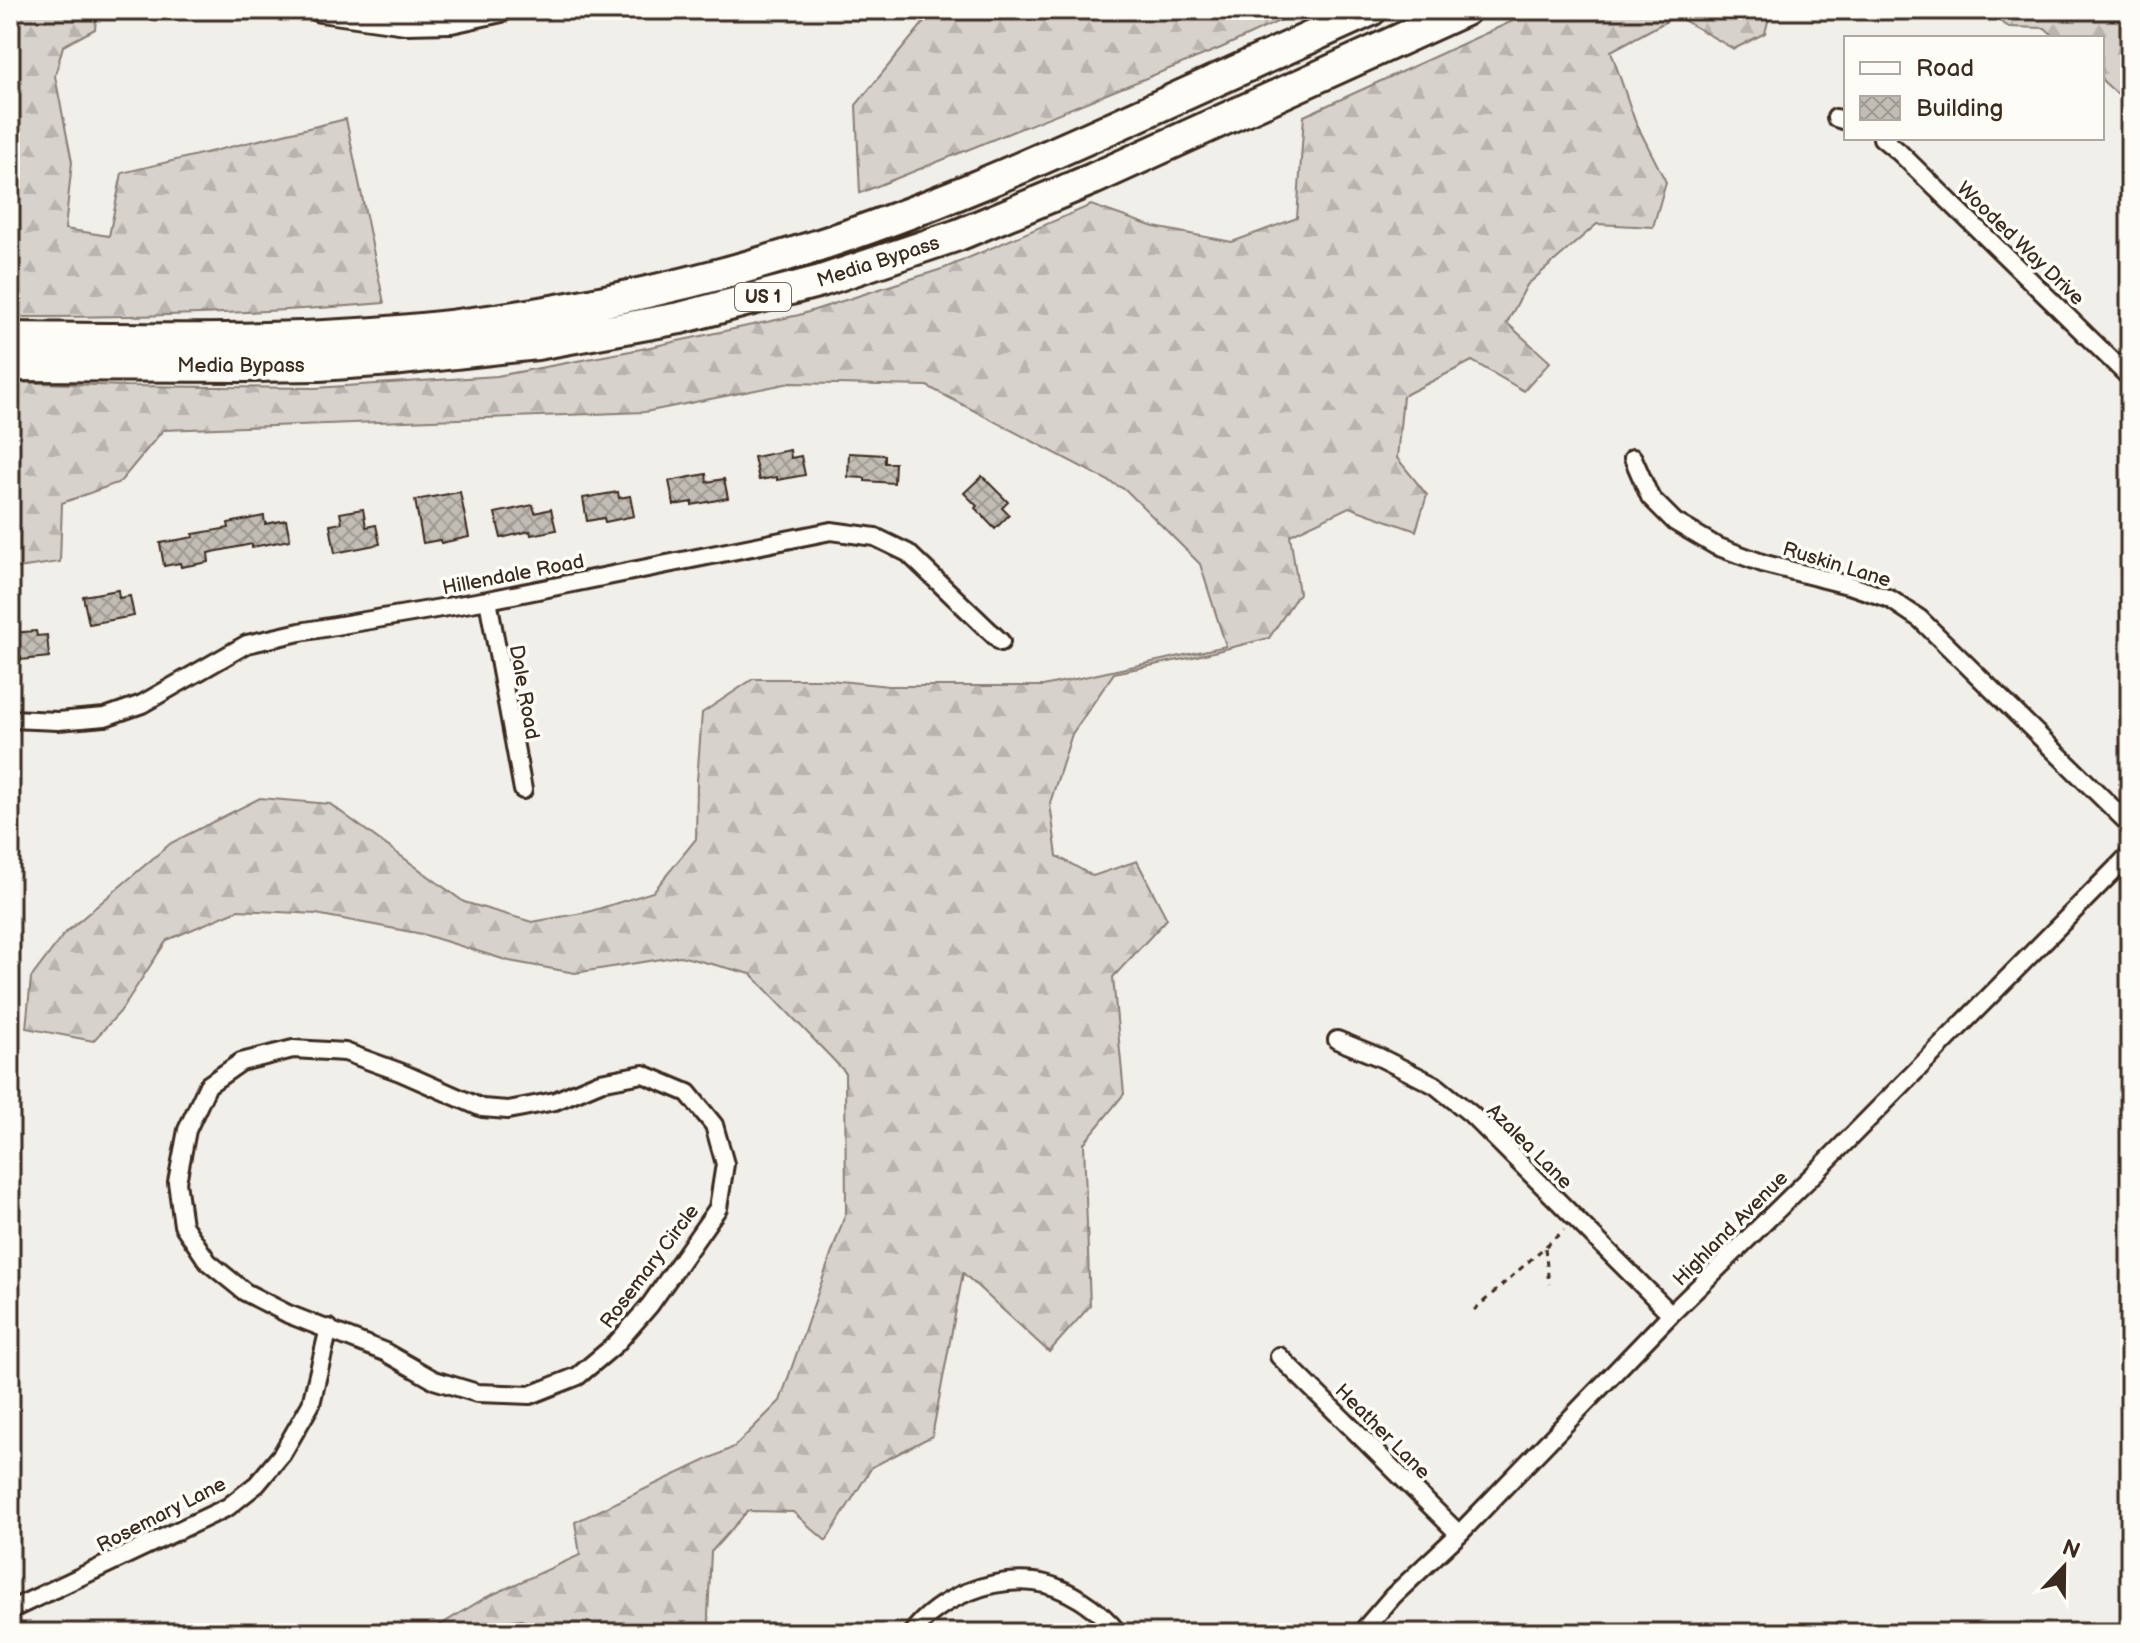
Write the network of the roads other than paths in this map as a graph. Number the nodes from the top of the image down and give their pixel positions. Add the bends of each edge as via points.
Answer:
1 (320, 10) edge
2 (501, 10) edge
3 (1371, 10) edge
4 (1465, 10) edge
5 (1884, 140) edge
6 (10, 338) edge
7 (10, 365) edge
8 (2130, 378) edge
9 (1633, 458) dead end
10 (488, 600) junction
11 (1001, 642) dead end
12 (10, 719) edge
13 (523, 790) dead end
14 (2130, 825) edge
15 (2130, 854) edge
16 (1337, 1040) dead end
17 (1671, 1314) junction
18 (329, 1328) junction
19 (1279, 1356) dead end
20 (1459, 1534) junction
21 (10, 1610) edge
22 (912, 1633) edge
23 (1118, 1633) edge
24 (1361, 1633) edge

1 - 2 street via 406,22 451,21
3 - 6 highway, Media Bypass / US 1 via 945,200 811,248 672,285 531,314 388,332 245,339
4 - 7 highway, Media Bypass / US 1 via 958,235 821,281 680,318 537,344 392,360 246,366
5 - 8 street, Wooded Way Drive
9 - 14 street, Ruskin Lane via 1650,497 1675,522 1716,546 1890,599 1920,619
10 - 11 street, Hillendale Road via 831,531 875,537 908,553
10 - 12 street, Hillendale Road via 247,644 142,704 105,717
10 - 13 street, Dale Road
15 - 17 street, Highland Avenue
16 - 17 street, Azalea Lane via 1435,1085 1471,1114
17 - 20 street, Highland Avenue
18 - 18 street, Rosemary Circle via 434,1380 477,1393 530,1395 578,1376 650,1305 718,1208 725,1164 714,1125 688,1093 643,1074 508,1110 482,1108 345,1052 293,1049 241,1062 208,1085 187,1130 177,1182 183,1225 208,1262 245,1292
18 - 21 street, Rosemary Lane via 311,1404 257,1484 228,1507
19 - 20 street, Heather Lane
20 - 24 street, Highland Avenue
22 - 23 street via 933,1610 962,1594 998,1584 1035,1582 1072,1594

